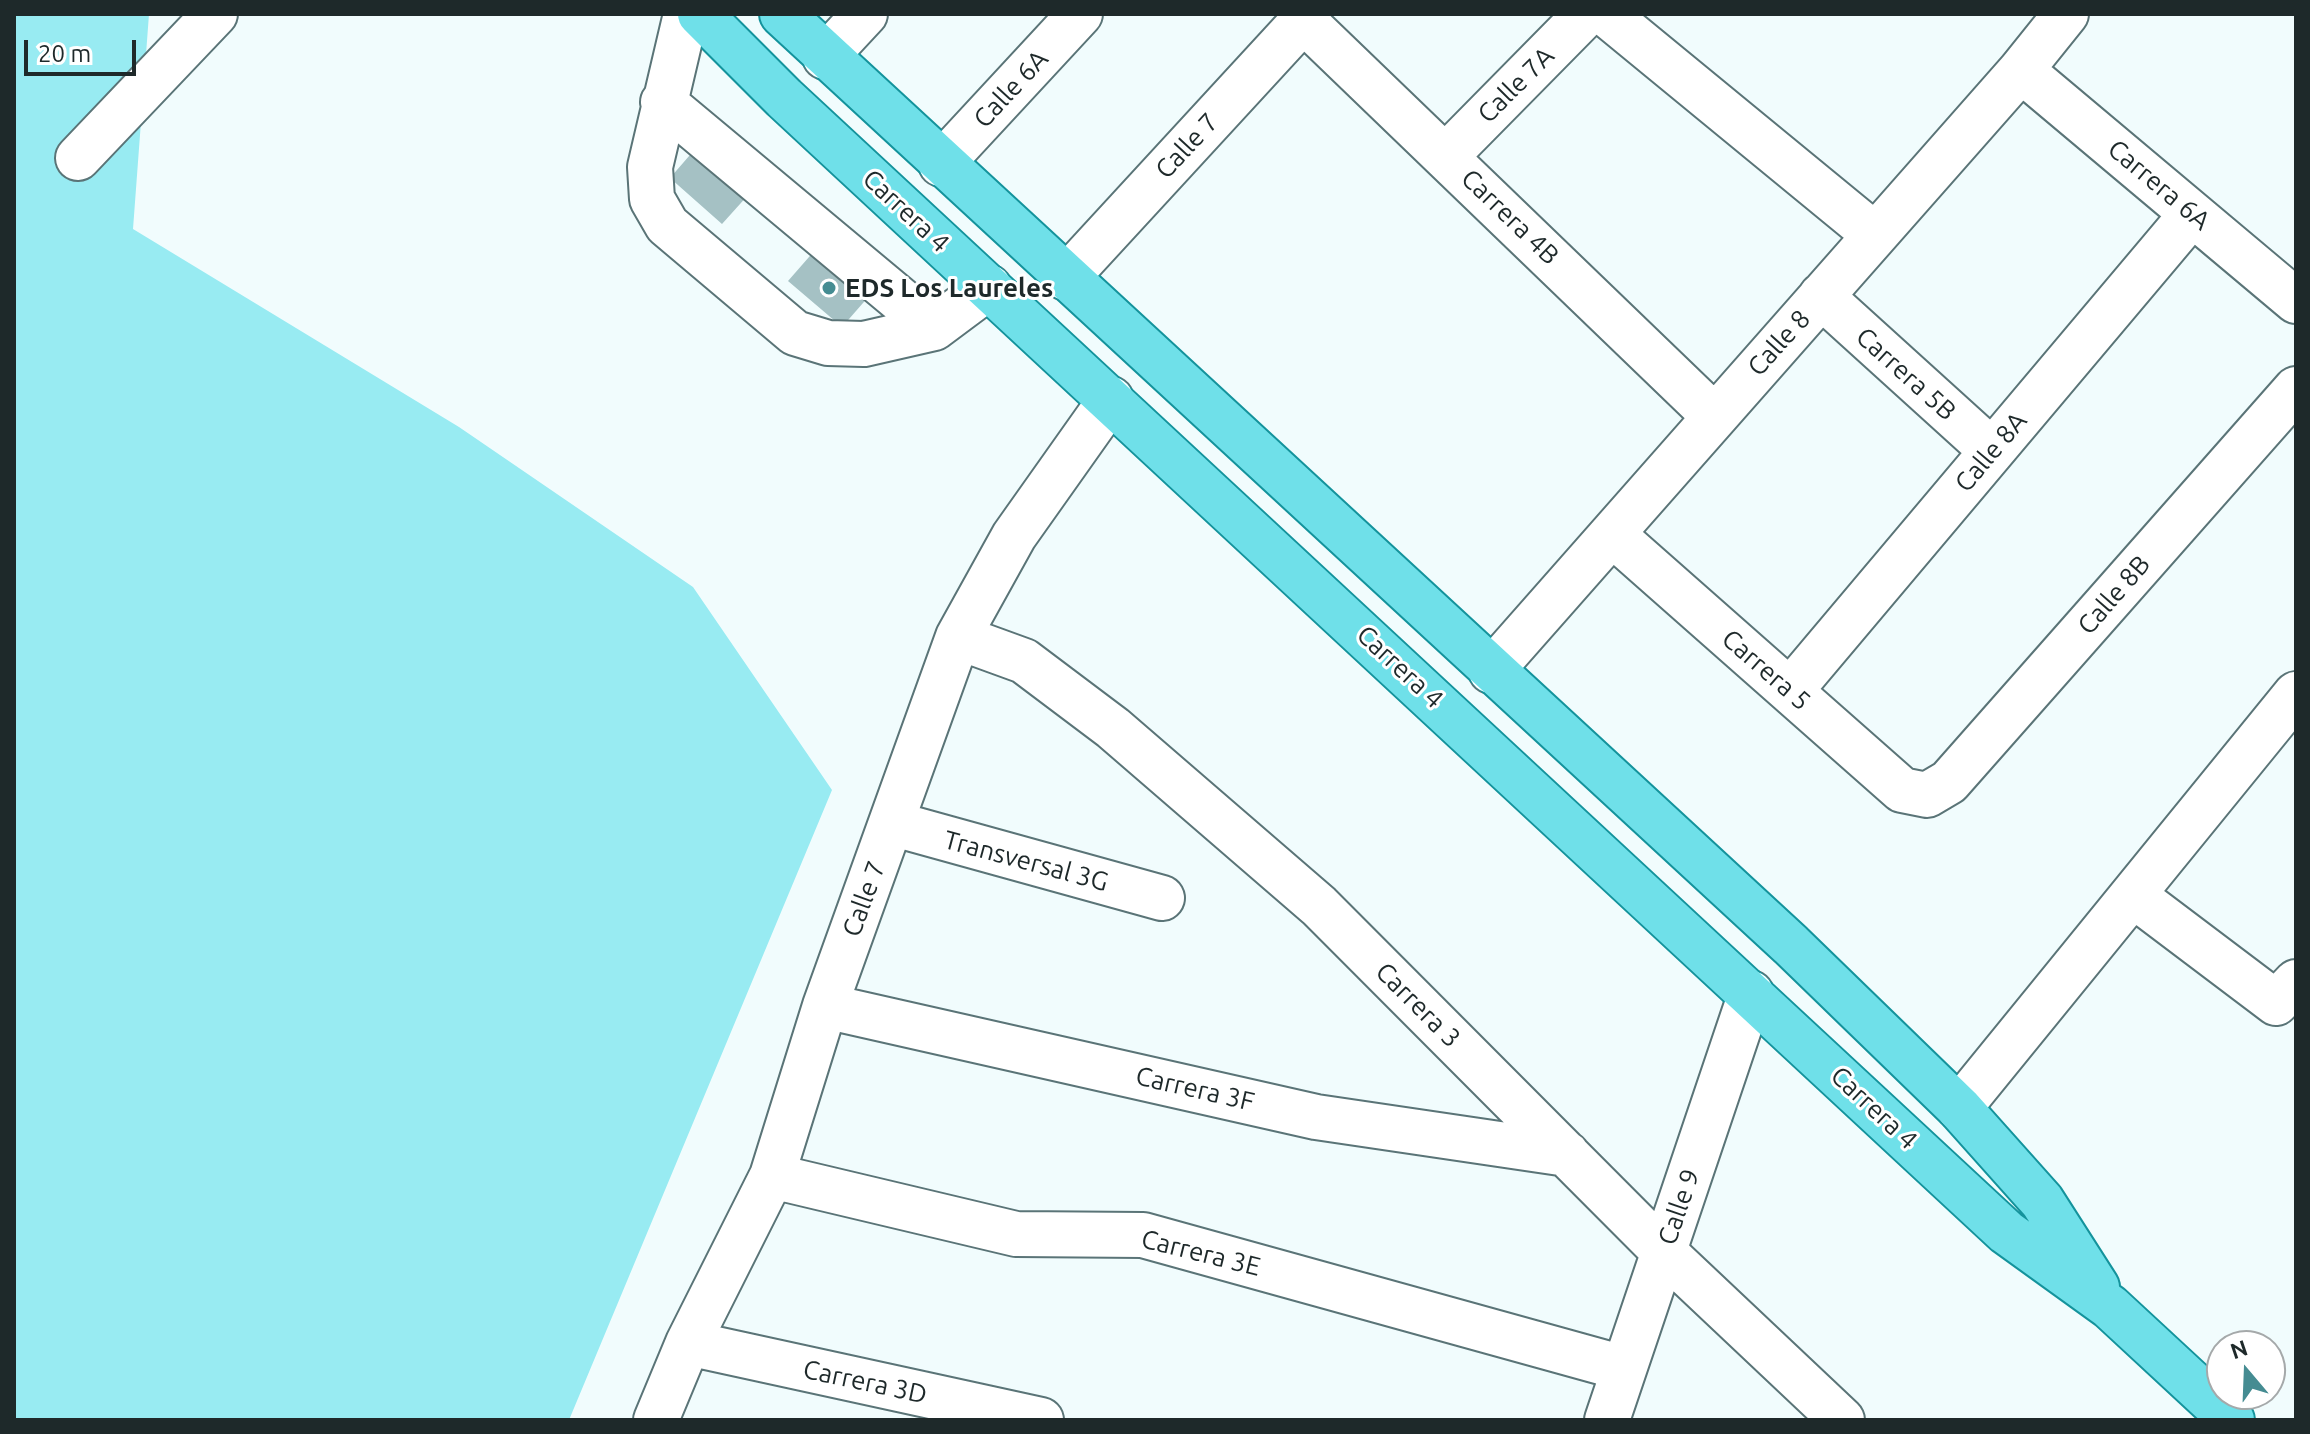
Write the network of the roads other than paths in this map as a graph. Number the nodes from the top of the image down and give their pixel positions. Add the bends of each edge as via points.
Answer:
1 (215, 14) edge
2 (686, 14) edge
3 (700, 14) edge
4 (782, 14) edge
5 (865, 14) edge
6 (1080, 14) edge
7 (1586, 14) edge
8 (1606, 14) edge
9 (2066, 14) edge
10 (1306, 17) edge
11 (825, 57) junction
12 (2021, 70) junction
13 (663, 102) junction
14 (1447, 155) junction
15 (78, 158) dead end
16 (941, 164) junction
17 (2192, 214) junction
18 (1875, 235) junction
19 (1066, 278) junction
20 (989, 287) junction
21 (1821, 296) junction
22 (2296, 301) edge
23 (934, 328) junction
24 (2296, 389) edge
25 (1111, 399) junction
26 (1714, 416) junction
27 (1992, 451) junction
28 (1612, 534) junction
29 (958, 637) junction
30 (1491, 671) junction
31 (1790, 691) junction
32 (2296, 694) edge
33 (1927, 795) joint
34 (891, 823) junction
35 (2133, 895) junction
36 (1162, 898) dead end
37 (2296, 982) edge
38 (1751, 993) junction
39 (825, 1006) junction
40 (1959, 1108) junction
41 (1567, 1154) junction
42 (772, 1176) junction
43 (1664, 1252) junction
44 (2110, 1307) junction
45 (688, 1343) junction
46 (1623, 1368) junction
47 (656, 1420) edge
48 (1041, 1420) edge
49 (1607, 1420) edge
50 (1842, 1420) edge
51 (2232, 1420) edge

1 - 15 street
2 - 13 street
3 - 20 main road, Carrera 4
4 - 11 main road, Carrera 4
5 - 11 street
6 - 16 street, Calle 6A
7 - 14 street, Calle 7A
8 - 18 street
9 - 12 street, Calle 8
10 - 14 street, Carrera 4B
10 - 19 street, Calle 7
11 - 16 main road, Carrera 4
12 - 17 street, Carrera 6A
12 - 18 street, Calle 8
13 - 23 street
13 - 23 street via 650,167 652,199 667,225 795,333 828,343 864,344
14 - 26 street, Carrera 4B
16 - 19 main road, Carrera 4
17 - 22 street, Carrera 6A
17 - 27 street, Calle 8A
18 - 21 street, Calle 8
19 - 30 main road, Carrera 4
20 - 23 street
20 - 25 main road, Carrera 4
21 - 26 street, Calle 8
21 - 27 street, Carrera 5B
24 - 33 street, Calle 8B via 1949,782
25 - 29 street, Calle 7 via 1014,536
25 - 38 main road, Carrera 4
26 - 28 street, Calle 8
27 - 31 street, Calle 8A
28 - 30 street, Calle 8
28 - 31 street, Carrera 5
29 - 34 street, Calle 7
29 - 41 street, Carrera 3 via 1024,661 1113,728 1319,906
30 - 40 main road, Carrera 4 via 1791,945
31 - 33 street, Carrera 5 via 1902,790
32 - 35 street
34 - 36 street, Transversal 3G
34 - 39 street, Calle 7
35 - 37 street via 2276,1003
35 - 40 street
38 - 43 street, Calle 9
38 - 44 main road, Carrera 4 via 2006,1232
39 - 41 street, Carrera 3F via 1316,1117
39 - 42 street, Calle 7
40 - 44 main road, Carrera 4 via 2042,1201
41 - 43 street, Carrera 3
42 - 45 street, Calle 7
42 - 46 street, Carrera 3E via 1016,1234 1143,1235
43 - 46 street, Calle 9
43 - 50 street, Carrera 3
44 - 51 main road, Carrera 4
45 - 47 street, Calle 7
45 - 48 street, Carrera 3D
46 - 49 street, Calle 9

